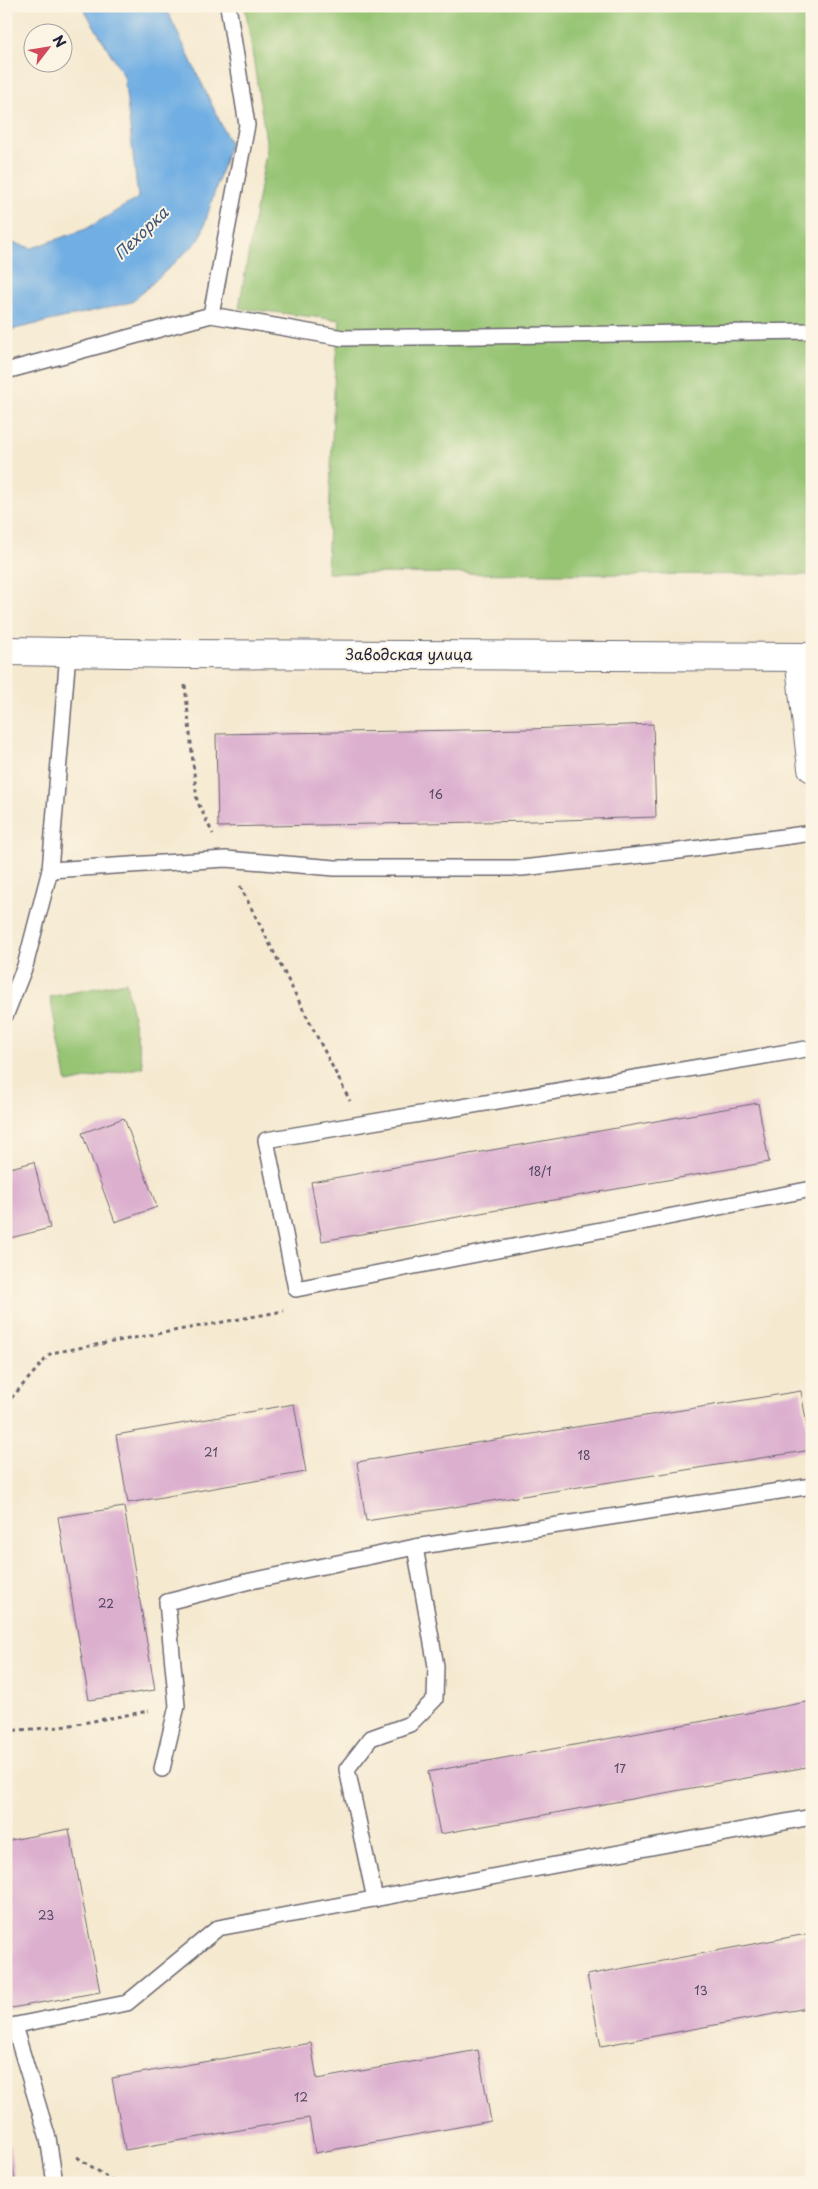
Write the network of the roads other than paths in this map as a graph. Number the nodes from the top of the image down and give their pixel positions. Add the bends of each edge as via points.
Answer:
1 (228, 6) edge
2 (211, 315) junction
3 (812, 331) edge
4 (6, 371) edge
5 (6, 651) edge
6 (68, 653) junction
7 (805, 657) edge
8 (812, 768) edge
9 (812, 833) edge
10 (50, 870) junction
11 (6, 1014) edge
12 (812, 1048) edge
13 (812, 1189) edge
14 (812, 1486) edge
15 (414, 1547) junction
16 (162, 1769) dead end
17 (812, 1817) edge
18 (375, 1899) junction
19 (10, 2026) edge
20 (55, 2183) edge

1 - 2 lane via 247,125
2 - 3 lane via 342,338
2 - 4 lane
5 - 6 street, Заводская улица
6 - 7 street, Заводская улица
6 - 10 lane
7 - 8 street
9 - 10 lane via 522,868 334,868 226,859
10 - 11 lane via 25,966
12 - 13 lane via 266,1140 296,1289
14 - 15 lane
15 - 16 lane via 167,1602 177,1706
15 - 18 lane via 436,1666 434,1699 410,1724 371,1738 346,1769
17 - 18 lane
18 - 19 lane via 218,1928 127,2003
19 - 20 lane via 48,2138

